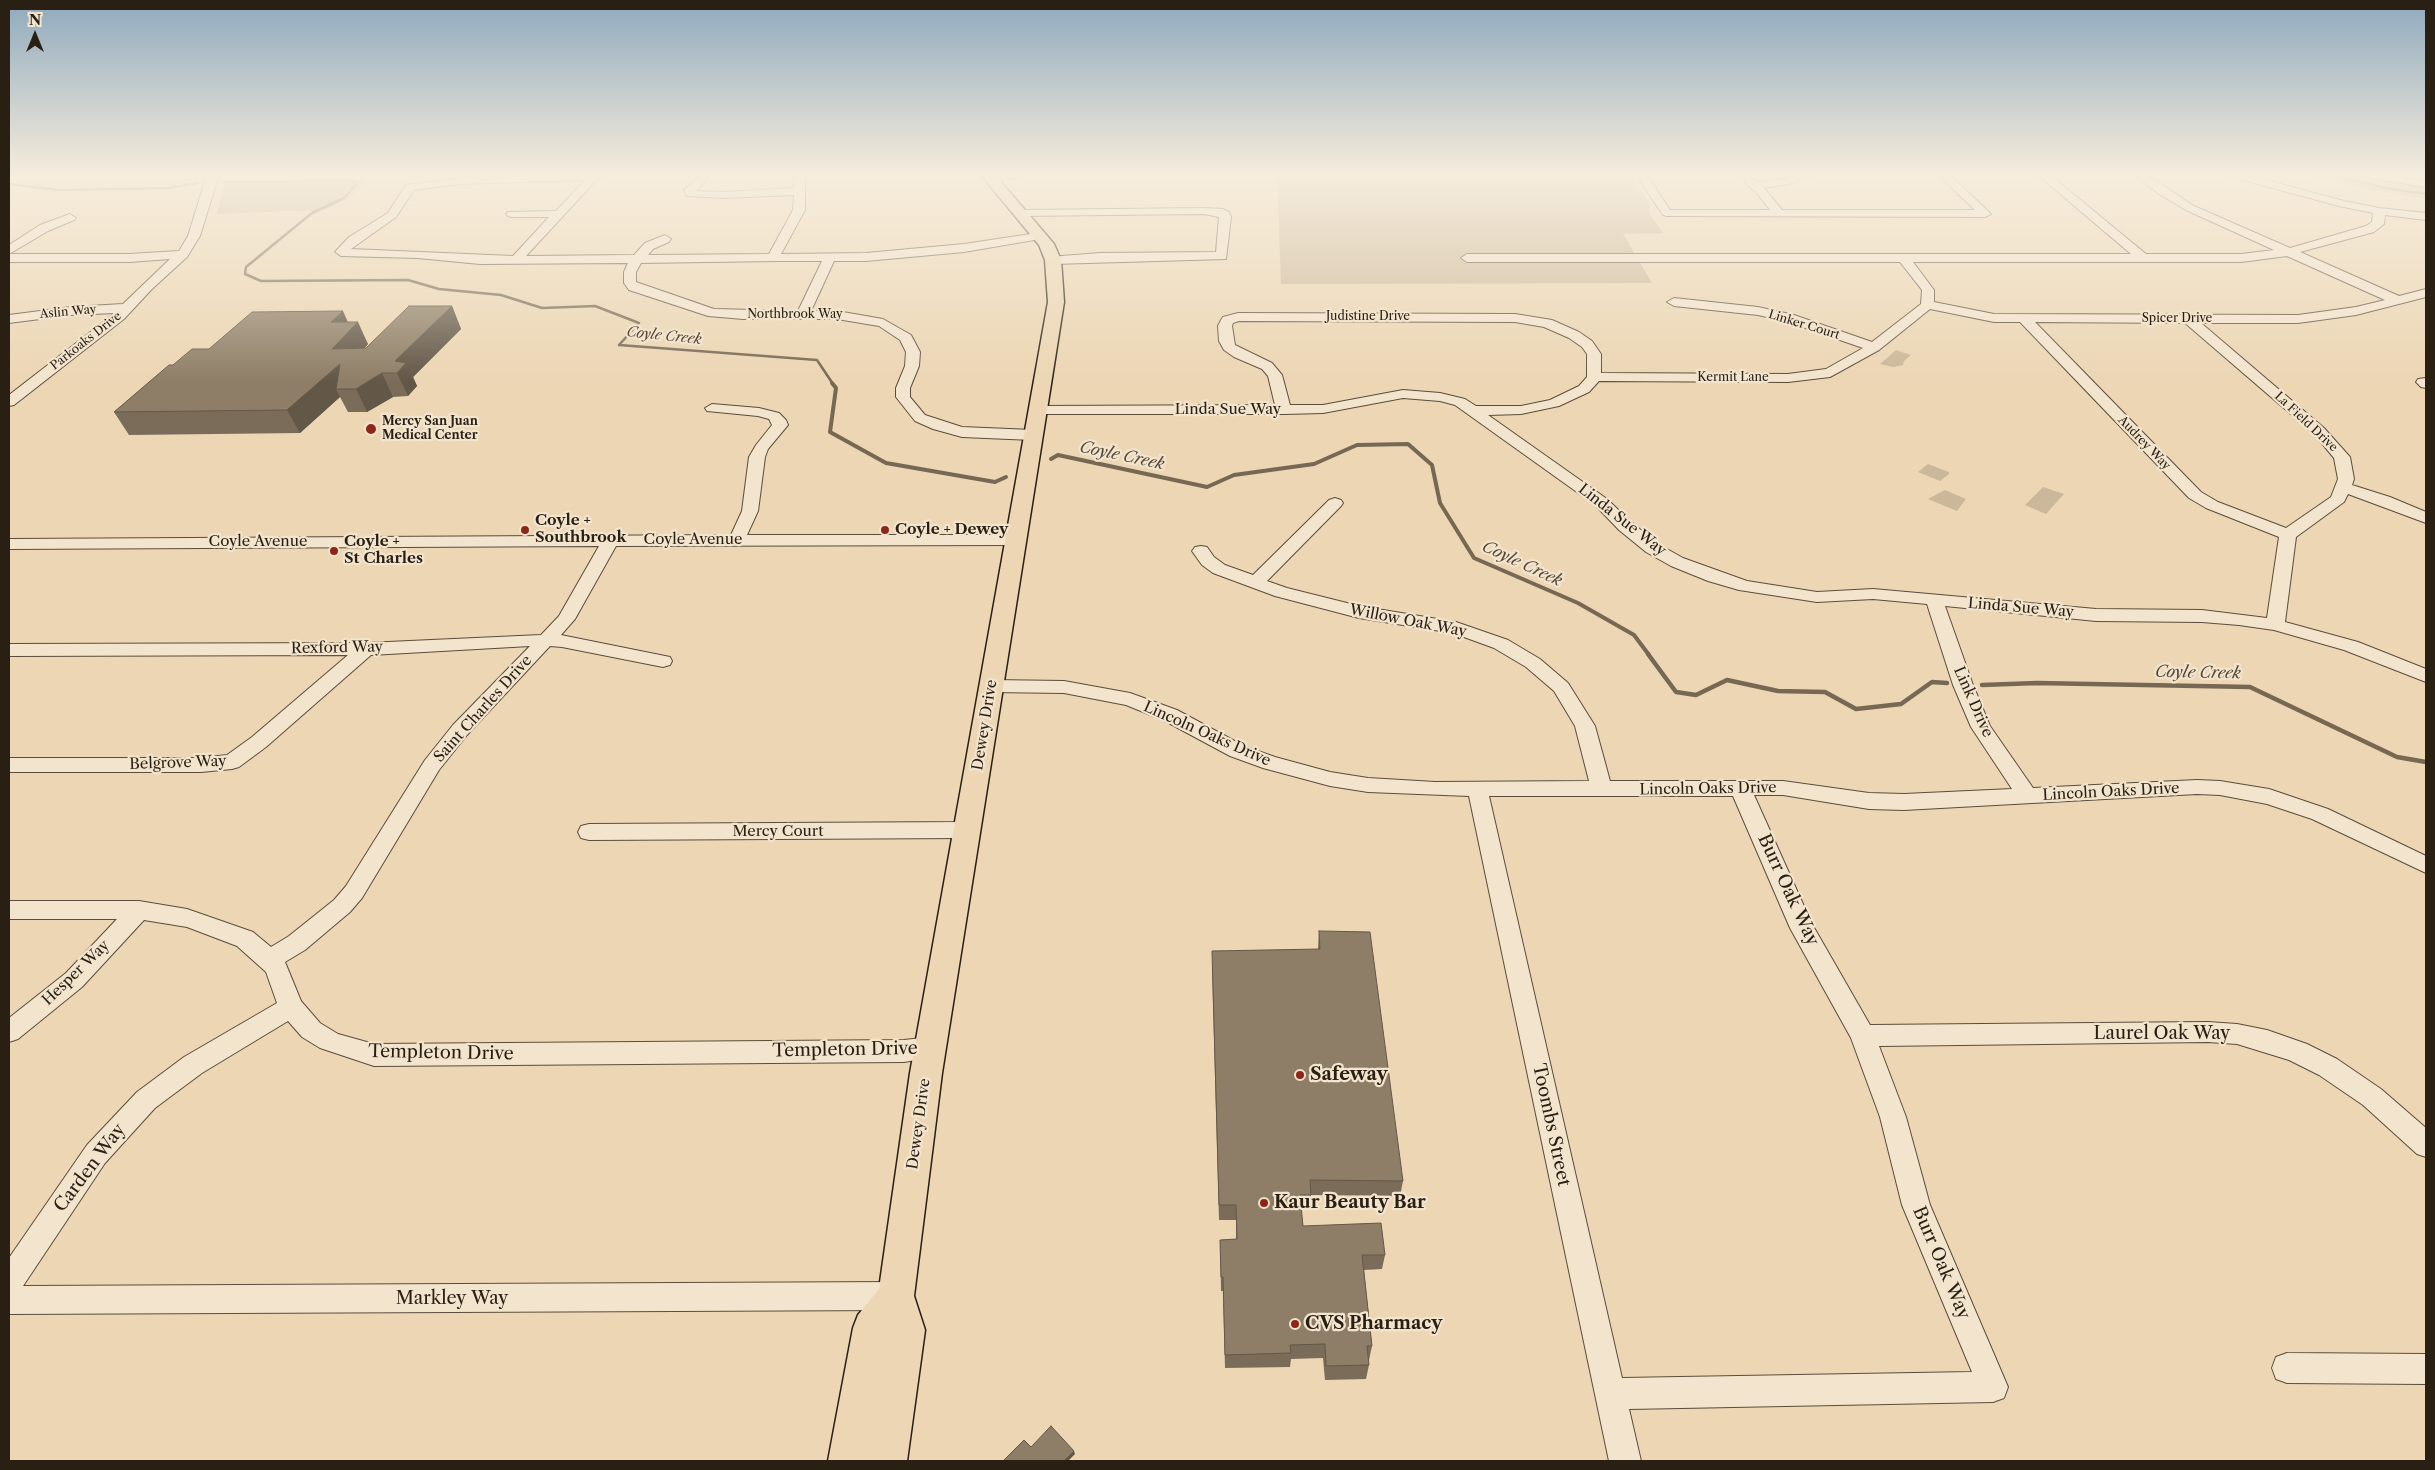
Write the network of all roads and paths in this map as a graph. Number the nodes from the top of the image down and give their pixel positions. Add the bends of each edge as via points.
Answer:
1 (189, 244) edge
2 (349, 244) edge
3 (531, 244) edge
4 (654, 244) edge
5 (781, 244) edge
6 (907, 244) edge
7 (980, 244) edge
8 (1044, 244) edge
9 (1223, 244) edge
10 (2125, 244) edge
11 (2269, 244) edge
12 (2318, 244) edge
13 (2288, 252) junction
14 (183, 254) junction
15 (908, 254) junction
16 (9, 258) edge
17 (1467, 258) dead end
18 (2142, 258) junction
19 (637, 259) junction
20 (772, 259) junction
21 (829, 259) junction
22 (1904, 259) junction
23 (516, 260) junction
24 (1053, 260) junction
25 (2426, 293) edge
26 (2397, 300) junction
27 (1674, 302) dead end
28 (1927, 305) junction
29 (127, 308) junction
30 (803, 314) junction
31 (2024, 318) junction
32 (9, 319) edge
33 (2188, 319) junction
34 (1874, 347) junction
35 (1594, 377) junction
36 (12, 397) edge
37 (712, 408) dead end
38 (1038, 410) junction
39 (1284, 410) junction
40 (1472, 411) junction
41 (1034, 435) junction
42 (2343, 487) junction
43 (1336, 503) dead end
44 (2426, 518) edge
45 (2288, 535) junction
46 (611, 540) junction
47 (737, 540) junction
48 (1017, 540) junction
49 (9, 544) edge
50 (1201, 551) dead end
51 (1256, 582) junction
52 (1934, 600) junction
53 (2275, 625) junction
54 (547, 640) junction
55 (366, 649) junction
56 (9, 650) edge
57 (664, 661) dead end
58 (2426, 676) edge
59 (991, 686) junction
60 (9, 765) edge
61 (1740, 788) junction
62 (1476, 789) junction
63 (1602, 790) junction
64 (2028, 797) junction
65 (967, 830) junction
66 (588, 832) dead end
67 (2426, 865) edge
68 (9, 910) edge
69 (139, 910) junction
70 (270, 960) junction
71 (291, 1007) junction
72 (9, 1032) edge
73 (1863, 1036) junction
74 (931, 1048) junction
75 (2425, 1142) edge
76 (9, 1282) edge
77 (896, 1296) junction
78 (9, 1300) edge
79 (2287, 1368) dead end
80 (2426, 1369) edge
81 (1609, 1394) junction
82 (848, 1461) edge
83 (887, 1461) edge
84 (1624, 1461) edge

1 - 14 street, Parkoaks Drive
2 - 23 street via 341,252
3 - 23 street
4 - 19 street
5 - 20 street
6 - 15 street
7 - 15 street
8 - 24 main road, Dewey Drive
9 - 24 street via 1222,256
10 - 18 street
11 - 13 street
12 - 13 street
13 - 18 street via 2241,258
13 - 26 street
14 - 16 street via 129,258
14 - 29 street, Parkoaks Drive
15 - 21 street
17 - 22 street
18 - 22 street
19 - 20 street
19 - 23 street
19 - 30 street, Northbrook Way via 630,272 630,283 652,294 713,313
20 - 21 street
21 - 30 street
22 - 28 street via 1928,290
24 - 38 main road, Dewey Drive via 1056,302
25 - 26 street, Spicer Drive
26 - 33 street, Spicer Drive via 2320,317
27 - 34 street, Linker Court via 1789,318
28 - 31 street, Spicer Drive via 1969,315
28 - 34 street, Kermit Lane
29 - 32 street, Aslin Way
29 - 36 street, Parkoaks Drive
30 - 41 street, Northbrook Way via 855,316 883,323 901,333 913,352 903,396 920,418 962,432
31 - 33 street, Spicer Drive
31 - 45 street, Audrey Way via 2195,495
33 - 42 street, La Field Drive via 2319,431 2342,457 2346,479
34 - 35 street, Kermit Lane via 1837,370 1808,377
35 - 39 street, Judistine Drive via 1594,354 1587,344 1547,323 1515,318 1238,317 1228,320 1226,341 1238,354 1267,366 1275,375
35 - 40 street via 1584,390 1554,403 1521,410
37 - 47 street via 758,412 774,416 780,425 757,457 752,502
38 - 39 street, Linda Sue Way
38 - 41 main road, Dewey Drive
39 - 40 street, Linda Sue Way via 1337,408 1412,394 1460,402
40 - 52 street, Linda Sue Way via 1601,502 1652,548 1714,578 1817,597 1873,594
41 - 48 main road, Dewey Drive
42 - 44 street
42 - 45 street via 2338,498
43 - 51 street
45 - 53 street
46 - 47 street, Coyle Avenue
46 - 49 street, Coyle Avenue
46 - 54 street, Saint Charles Drive via 566,619
47 - 48 street, Coyle Avenue
48 - 59 main road, Dewey Drive
50 - 51 street, Willow Oak Way via 1219,569
51 - 63 street, Willow Oak Way via 1359,612 1456,628 1501,644 1561,687 1585,726
52 - 53 street, Linda Sue Way via 2096,616 2202,616
52 - 64 street, Link Drive via 1981,727
53 - 58 street, Linda Sue Way via 2351,646
54 - 55 street, Rexford Way via 491,640
54 - 57 street, Rexford Way
54 - 70 street, Saint Charles Drive via 460,730 432,765 354,892 342,906 297,943
55 - 56 street, Rexford Way
55 - 60 street, Belgrove Way via 232,762 201,765
59 - 62 street, Lincoln Oaks Drive via 1064,688 1130,699 1170,715 1237,750 1270,763 1330,779 1407,789
59 - 65 main road, Dewey Drive
61 - 63 street, Lincoln Oaks Drive
61 - 64 street, Lincoln Oaks Drive via 1796,789 1878,801
61 - 73 street, Burr Oak Way via 1802,928
62 - 63 street, Lincoln Oaks Drive
62 - 81 street, Toombs Street via 1485,818
64 - 67 street, Lincoln Oaks Drive via 2197,787 2244,792 2320,814
65 - 66 street, Mercy Court
65 - 74 main road, Dewey Drive
68 - 69 street, Templeton Drive
69 - 70 street, Templeton Drive via 187,918 220,929 245,940
69 - 72 street, Hesper Way via 74,980
70 - 71 street, Templeton Drive via 276,967
71 - 74 street, Templeton Drive via 312,1030 329,1041 374,1054 904,1051
71 - 76 street, Carden Way via 193,1065 146,1100 119,1126 96,1154
73 - 75 street, Laurel Oak Way via 2237,1034 2267,1040 2328,1067 2372,1097
73 - 81 street, Burr Oak Way via 1893,1117 1916,1205 1994,1387
74 - 77 main road, Dewey Drive
77 - 78 street, Markley Way
77 - 82 main road, Dewey Drive via 871,1328
77 - 83 main road, Dewey Drive via 907,1330
79 - 80 street
81 - 84 street, Toombs Street

